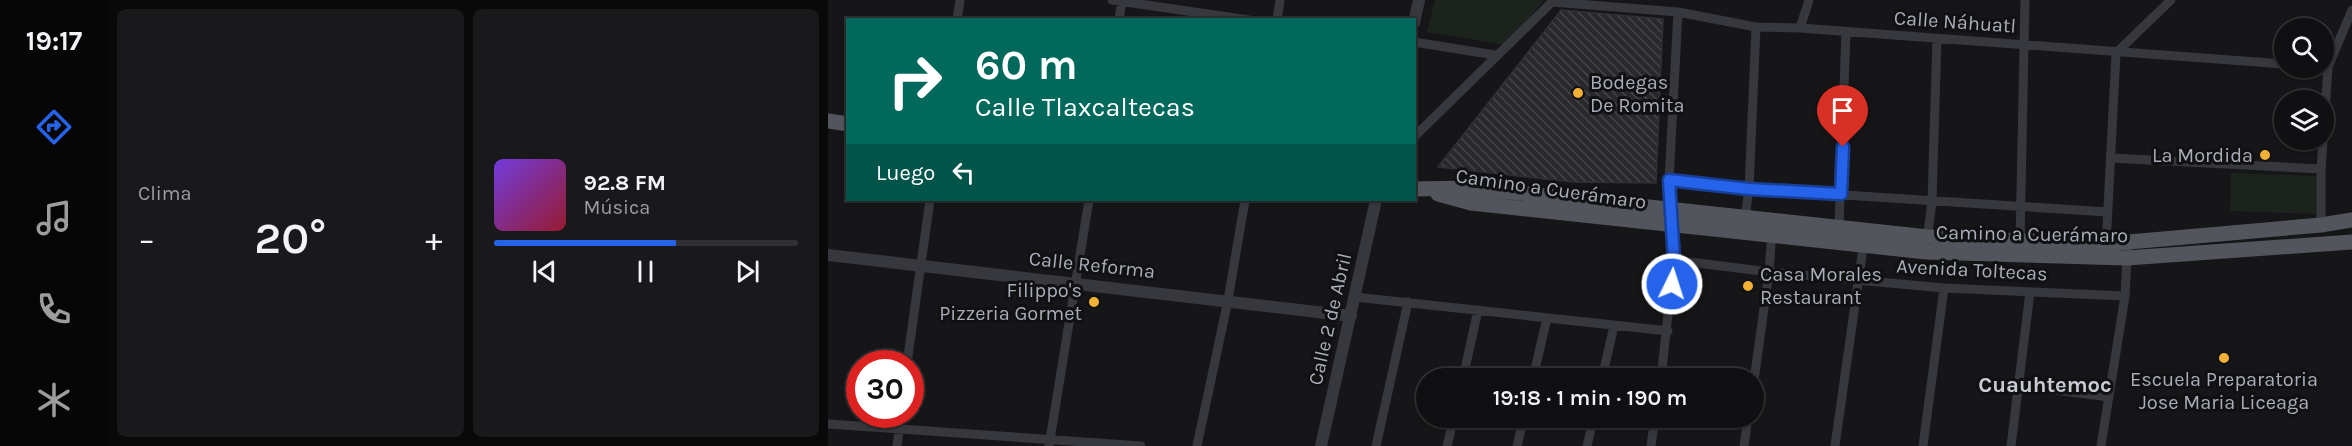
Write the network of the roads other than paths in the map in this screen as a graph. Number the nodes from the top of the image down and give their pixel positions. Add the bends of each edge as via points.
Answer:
1 (960, 0) edge
2 (1119, 0) edge
3 (1280, 0) edge
4 (1419, 0) edge
5 (1809, 0) edge
6 (2025, 0) edge
7 (2171, 0) edge
8 (1553, 1) edge
9 (1584, 2) edge
10 (2162, 4) edge
11 (2352, 10) edge
12 (1678, 12) junction
13 (957, 18) edge
14 (1119, 18) edge
15 (1236, 18) edge
16 (1277, 18) edge
17 (1415, 18) edge
18 (1756, 27) junction
19 (1800, 28) junction
20 (1846, 32) junction
21 (1937, 39) junction
22 (1416, 42) edge
23 (2022, 45) junction
24 (2334, 49) edge
25 (2116, 53) junction
26 (1495, 55) junction
27 (2274, 63) edge
28 (2325, 78) edge
29 (828, 121) edge
30 (846, 124) edge
31 (1416, 135) edge
32 (2111, 158) junction
33 (2321, 169) junction
34 (1669, 180) junction
35 (1749, 189) junction
36 (1419, 190) edge
37 (1841, 194) junction
38 (930, 201) edge
39 (1089, 201) edge
40 (1245, 201) edge
41 (1376, 201) edge
42 (1932, 201) junction
43 (2021, 206) junction
44 (1670, 210) junction
45 (2108, 212) junction
46 (1745, 218) junction
47 (1773, 220) junction
48 (2352, 220) edge
49 (2321, 225) junction
50 (1673, 226) junction
51 (1839, 226) junction
52 (1866, 230) junction
53 (1771, 237) junction
54 (2020, 240) junction
55 (2128, 242) junction
56 (2352, 242) edge
57 (1927, 245) junction
58 (1863, 247) junction
59 (2106, 251) junction
60 (828, 255) edge
61 (2127, 258) junction
62 (1674, 260) junction
63 (920, 266) junction
64 (1769, 272) junction
65 (1858, 280) junction
66 (1075, 283) junction
67 (1944, 288) junction
68 (2030, 292) junction
69 (2125, 296) junction
70 (1355, 297) junction
71 (1228, 300) junction
72 (1408, 302) junction
73 (1478, 310) junction
74 (1351, 316) junction
75 (1547, 318) junction
76 (1614, 326) junction
77 (1668, 331) junction
78 (910, 350) edge
79 (1465, 368) edge
80 (1535, 368) edge
81 (1604, 368) edge
82 (1662, 368) edge
83 (1756, 368) edge
84 (2018, 385) junction
85 (2109, 397) junction
86 (828, 424) edge
87 (1452, 428) edge
88 (1521, 428) edge
89 (1591, 428) edge
90 (1653, 428) edge
91 (1746, 428) edge
92 (899, 429) junction
93 (1050, 442) edge
94 (897, 446) edge
95 (1141, 446) edge
96 (1197, 446) edge
97 (1321, 446) edge
98 (1376, 446) edge
99 (1448, 446) edge
100 (1517, 446) edge
101 (1587, 446) edge
102 (1651, 446) edge
103 (1744, 446) edge
104 (1835, 446) edge
105 (1923, 446) edge
106 (2011, 446) edge
107 (2101, 446) edge

1 - 13 street
2 - 14 street
2 - 15 street
3 - 16 street
4 - 17 street
5 - 19 street
6 - 23 street
7 - 10 street
8 - 9 street, Calle Náhuatl
8 - 26 street
9 - 12 street, Calle Náhuatl
10 - 25 street
11 - 24 street
12 - 18 street, Calle Náhuatl
12 - 34 street
18 - 19 street, Calle Náhuatl
18 - 35 street
19 - 20 street, Calle Náhuatl
20 - 21 street, Calle Náhuatl
20 - 37 street
21 - 23 street, Calle Náhuatl
21 - 42 street
22 - 26 street
23 - 25 street, Calle Náhuatl
23 - 43 street
25 - 27 street, Calle Náhuatl
25 - 32 street
26 - 31 street
28 - 33 street
29 - 30 main road
32 - 33 street
32 - 45 street
33 - 49 street
34 - 35 street
34 - 44 street
35 - 37 street
35 - 46 street
36 - 44 main road, Camino a Cuerámaro via 1472,188
36 - 50 main road, Camino a Cuerámaro via 1471,204
37 - 42 street
37 - 51 street
38 - 63 street
39 - 66 street
40 - 71 street
41 - 70 street, Calle 2 de Abril
42 - 43 street
42 - 57 street
43 - 45 street
43 - 54 street
44 - 46 main road, Camino a Cuerámaro
44 - 50 street
45 - 59 street
46 - 47 main road, Camino a Cuerámaro
47 - 51 main road, Camino a Cuerámaro
47 - 53 street
48 - 49 main road, Camino a Cuerámaro
49 - 55 main road, Camino a Cuerámaro
50 - 53 main road, Camino a Cuerámaro
50 - 62 street
51 - 52 main road, Camino a Cuerámaro
52 - 57 main road, Camino a Cuerámaro
52 - 58 street
53 - 58 main road, Camino a Cuerámaro
53 - 64 street
54 - 57 main road, Camino a Cuerámaro
54 - 59 main road, Camino a Cuerámaro
55 - 59 main road, Camino a Cuerámaro
55 - 61 street
56 - 61 main road, Camino a Cuerámaro
57 - 58 main road, Camino a Cuerámaro
57 - 59 main road, Camino a Cuerámaro
58 - 65 street
59 - 61 main road, Camino a Cuerámaro
60 - 63 street, Calle Reforma
61 - 69 street
62 - 64 street, Avenida Toltecas
62 - 77 street
63 - 66 street, Calle Reforma
63 - 78 street
64 - 65 street, Avenida Toltecas
64 - 83 street
65 - 67 street, Avenida Toltecas
65 - 104 street
66 - 71 street, Calle Reforma
66 - 93 street
67 - 68 street, Avenida Toltecas
67 - 105 street
68 - 69 street, Avenida Toltecas
68 - 84 street
69 - 85 street
70 - 72 street
70 - 74 street, Calle 2 de Abril
71 - 74 street, Calle Reforma
71 - 96 street
72 - 73 street
72 - 98 street
73 - 75 street
73 - 79 street
74 - 97 street, Calle 2 de Abril
75 - 76 street
75 - 80 street
76 - 77 street
76 - 81 street
77 - 82 street
84 - 85 street
84 - 106 street
85 - 107 street
86 - 92 street
87 - 99 street
88 - 100 street
89 - 101 street
90 - 102 street
91 - 103 street
92 - 93 street
92 - 94 street
93 - 95 street

